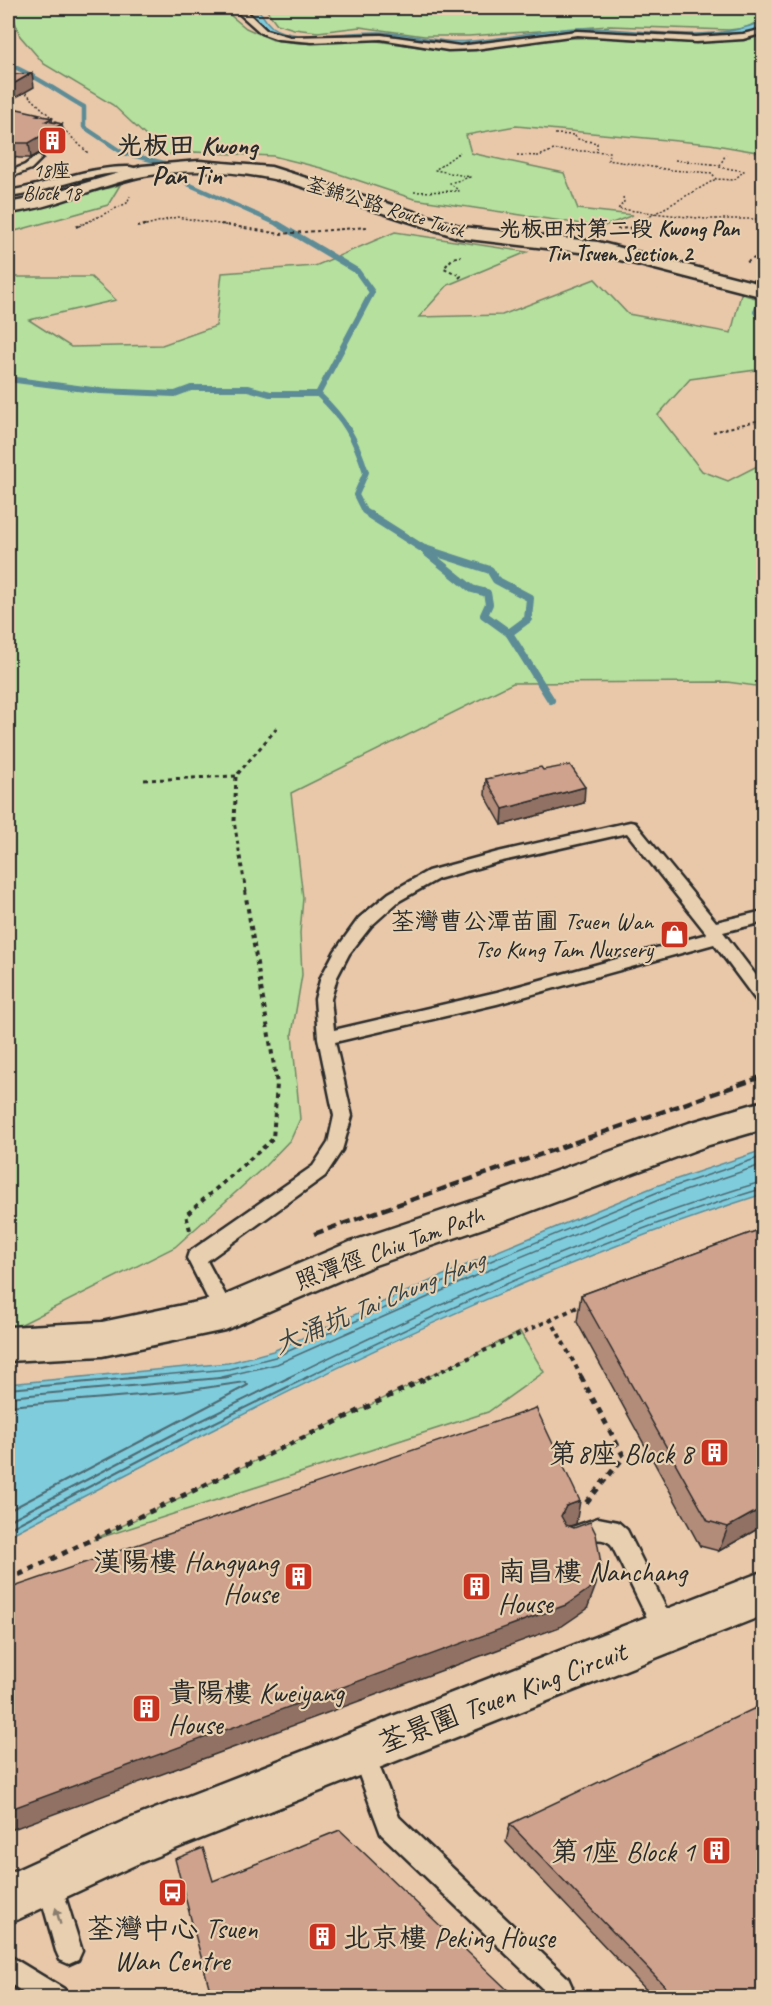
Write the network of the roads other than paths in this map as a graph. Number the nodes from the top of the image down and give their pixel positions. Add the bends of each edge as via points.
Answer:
1 (236, 8) edge
2 (764, 31) edge
3 (38, 158) edge
4 (142, 171) junction
5 (8, 175) edge
6 (8, 194) edge
7 (8, 208) edge
8 (764, 291) edge
9 (764, 916) edge
10 (715, 933) junction
11 (764, 999) edge
12 (326, 1038) junction
13 (764, 1115) edge
14 (225, 1313) junction
15 (8, 1344) edge
16 (570, 1538) edge
17 (764, 1593) edge
18 (666, 1633) junction
19 (362, 1752) junction
20 (28, 1890) edge
21 (69, 1952) dead end
22 (8, 1968) edge
23 (52, 1995) edge
24 (556, 1998) edge

1 - 2 lane via 249,15 260,31 284,39 394,38 450,48 575,33 728,39
3 - 5 lane
4 - 6 lane via 104,169
4 - 7 main road, 荃錦公路 Route Twisk
4 - 8 main road, 荃錦公路 Route Twisk via 230,167 271,172 460,232 598,248
9 - 10 lane
10 - 11 lane
10 - 12 lane via 497,998
10 - 12 lane via 630,827 498,857 433,875 394,897 365,922 329,977 323,999
12 - 14 lane via 343,1116 336,1145 319,1171 196,1257
13 - 14 main road, 照潭徑 Chiu Tam Path via 702,1133 363,1253
14 - 15 main road, 照潭徑 Chiu Tam Path via 102,1339
16 - 18 lane via 610,1528 619,1537
17 - 18 main road, 荃景圍 Tsuen King Circuit
18 - 19 main road, 荃景圍 Tsuen King Circuit
19 - 20 main road, 荃景圍 Tsuen King Circuit via 124,1845
19 - 24 lane via 390,1825 559,1987
21 -> 20 lane
22 - 23 lane

